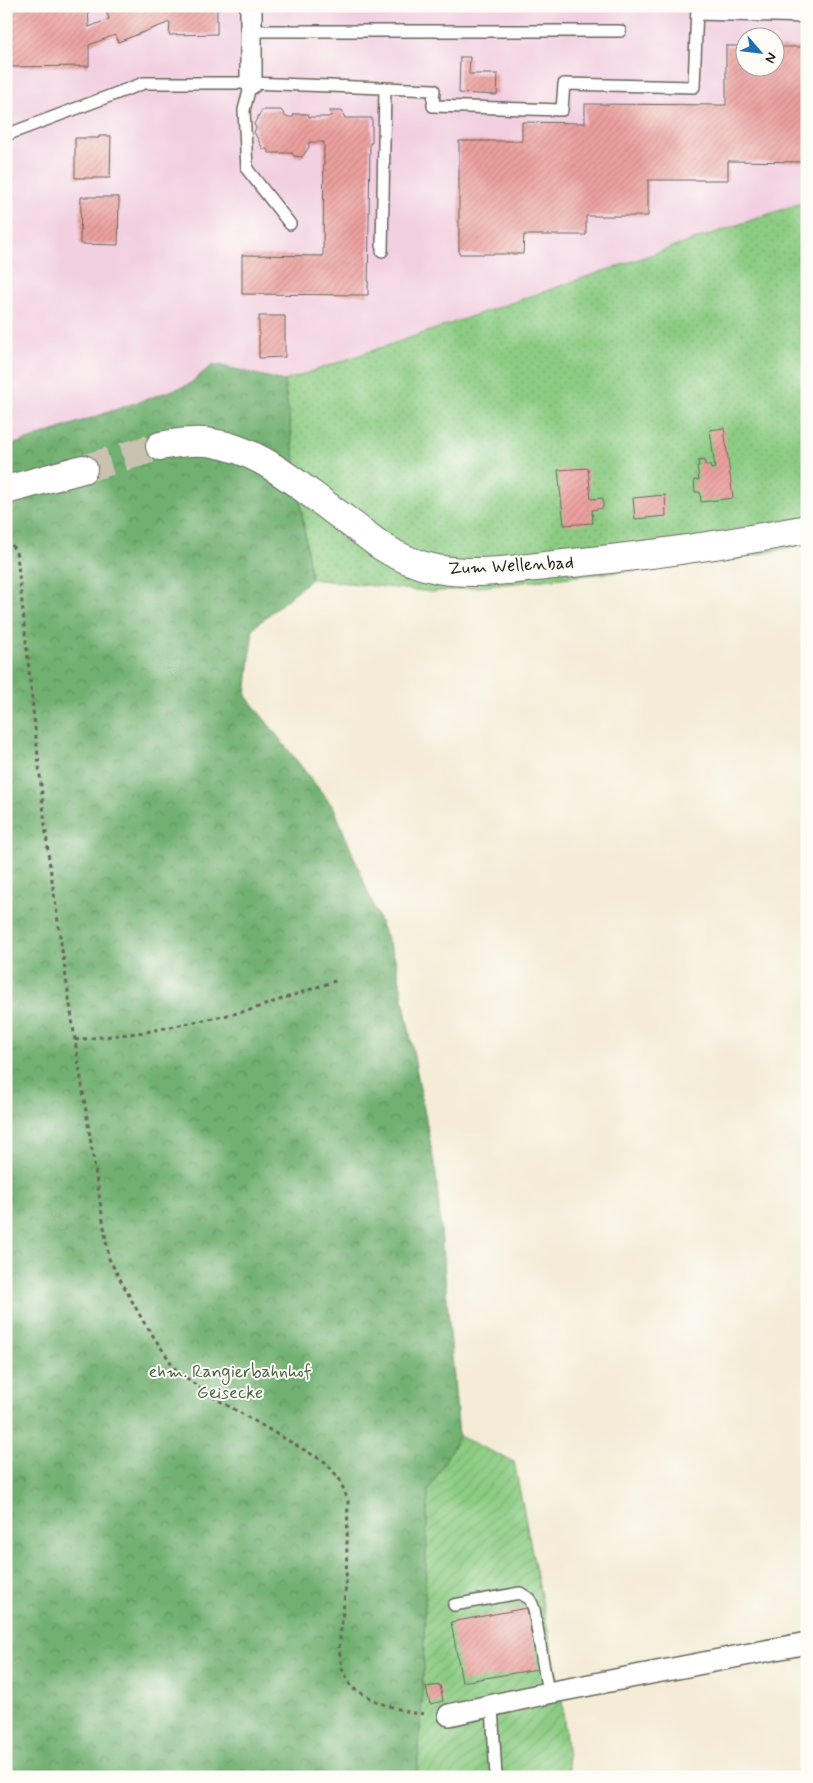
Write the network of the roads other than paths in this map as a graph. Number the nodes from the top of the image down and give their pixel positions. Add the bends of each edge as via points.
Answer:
1 (251, 6) edge
2 (697, 10) edge
3 (807, 17) edge
4 (251, 31) junction
5 (620, 31) dead end
6 (251, 82) junction
7 (385, 88) junction
8 (6, 135) edge
9 (290, 224) dead end
10 (382, 251) dead end
11 (160, 446) tunnel mouth
12 (83, 468) tunnel mouth
13 (6, 490) edge
14 (807, 529) edge
15 (454, 1605) dead end
16 (807, 1643) edge
17 (548, 1693) junction
18 (492, 1706) junction
19 (449, 1715) road end
20 (496, 1777) edge

1 - 4 street
2 - 3 lane
2 - 7 lane via 694,87 564,84 562,110 433,106 434,90
4 - 5 lane
4 - 6 street
6 - 7 lane
6 - 8 lane via 144,83
6 - 9 lane via 244,110 247,170
7 - 10 lane
11 - 14 main road, Zum Wellenbad via 211,442 252,454 392,553 415,564 438,569 464,572 510,570 618,559
12 - 13 main road
15 - 17 lane via 520,1593 530,1599
16 - 17 street
17 - 18 street
18 - 19 street
18 - 20 lane

